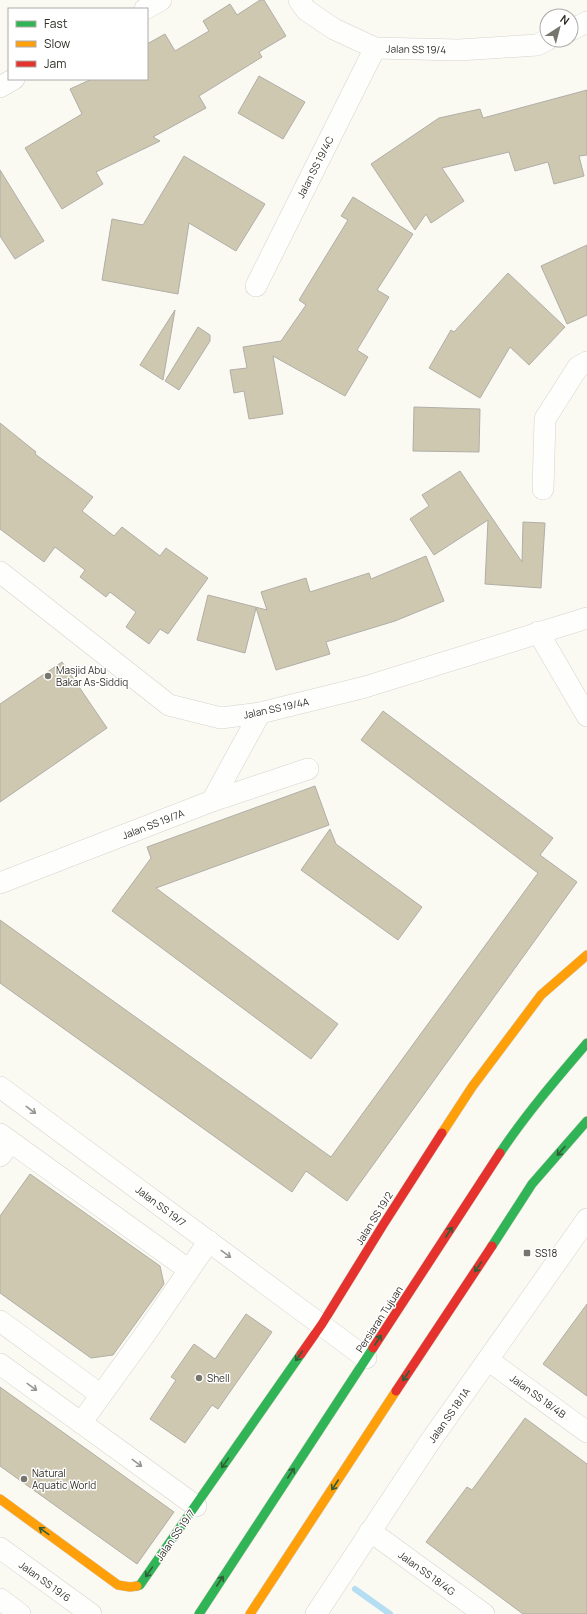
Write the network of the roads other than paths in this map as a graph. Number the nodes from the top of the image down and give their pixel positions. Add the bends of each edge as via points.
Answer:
1 (162, 0) edge
2 (299, 0) edge
3 (147, 8) edge
4 (539, 44) edge
5 (375, 48) junction
6 (12, 80) edge
7 (0, 87) edge
8 (256, 286) dead end
9 (587, 362) edge
10 (543, 489) dead end
11 (0, 572) edge
12 (587, 618) edge
13 (538, 632) junction
14 (260, 713) junction
15 (587, 716) edge
16 (308, 770) dead end
17 (212, 801) junction
18 (0, 883) edge
19 (587, 955) edge
20 (587, 1043) edge
21 (0, 1087) edge
22 (587, 1121) edge
23 (4, 1144) edge
24 (587, 1219) edge
25 (209, 1241) junction
26 (189, 1270) junction
27 (0, 1321) edge
28 (322, 1324) junction
29 (366, 1358) junction
30 (488, 1360) junction
31 (0, 1364) edge
32 (100, 1395) junction
33 (81, 1422) junction
34 (587, 1432) edge
35 (0, 1499) edge
36 (196, 1506) junction
37 (370, 1531) junction
38 (0, 1548) edge
39 (0, 1599) edge
40 (20, 1614) edge
41 (90, 1614) edge
42 (199, 1614) edge
43 (250, 1614) edge
44 (317, 1614) edge
45 (484, 1614) edge

1 - 3 street
2 - 5 street, Jalan SS 19/4 via 306,10 334,29
4 - 5 street, Jalan SS 19/4 via 458,50
5 - 8 street, Jalan SS 19/4C
6 - 7 street
9 - 10 street via 578,367 545,420
11 - 14 street, Jalan SS 19/4A via 169,705 221,718
12 - 13 street, Jalan SS 19/4A
13 - 14 street, Jalan SS 19/4A via 365,687
13 - 15 street
14 - 17 street
16 - 17 street, Jalan SS 19/7A
17 - 18 street, Jalan SS 19/7A
19 - 28 main road, Jalan SS 19/2 via 541,995 472,1087
29 -> 20 main road, Persiaran Tujuan via 511,1137
21 -> 25 street, Jalan SS 19/7
22 -> 43 main road via 532,1184
23 - 26 street
24 - 30 street, Jalan SS 18/1A
25 - 26 street
25 -> 28 street, Jalan SS 19/7
26 - 32 street
27 - 32 street
28 - 29 street, Jalan SS 19/7
28 -> 36 main road, Jalan SS 19/2
42 -> 29 main road, Persiaran Tujuan
30 - 34 street, Jalan SS 18/4B
30 - 37 street, Jalan SS 18/1A
31 -> 33 street, Jalan SS 19/7
32 - 33 street
33 -> 36 street, Jalan SS 19/7
36 -> 35 main road, Jalan SS 19/7 via 140,1585 130,1587 118,1585
37 - 44 street, Jalan SS 18/1A
37 - 45 street, Jalan SS 18/4G
38 - 41 street, Jalan SS 19/6
39 - 40 street

